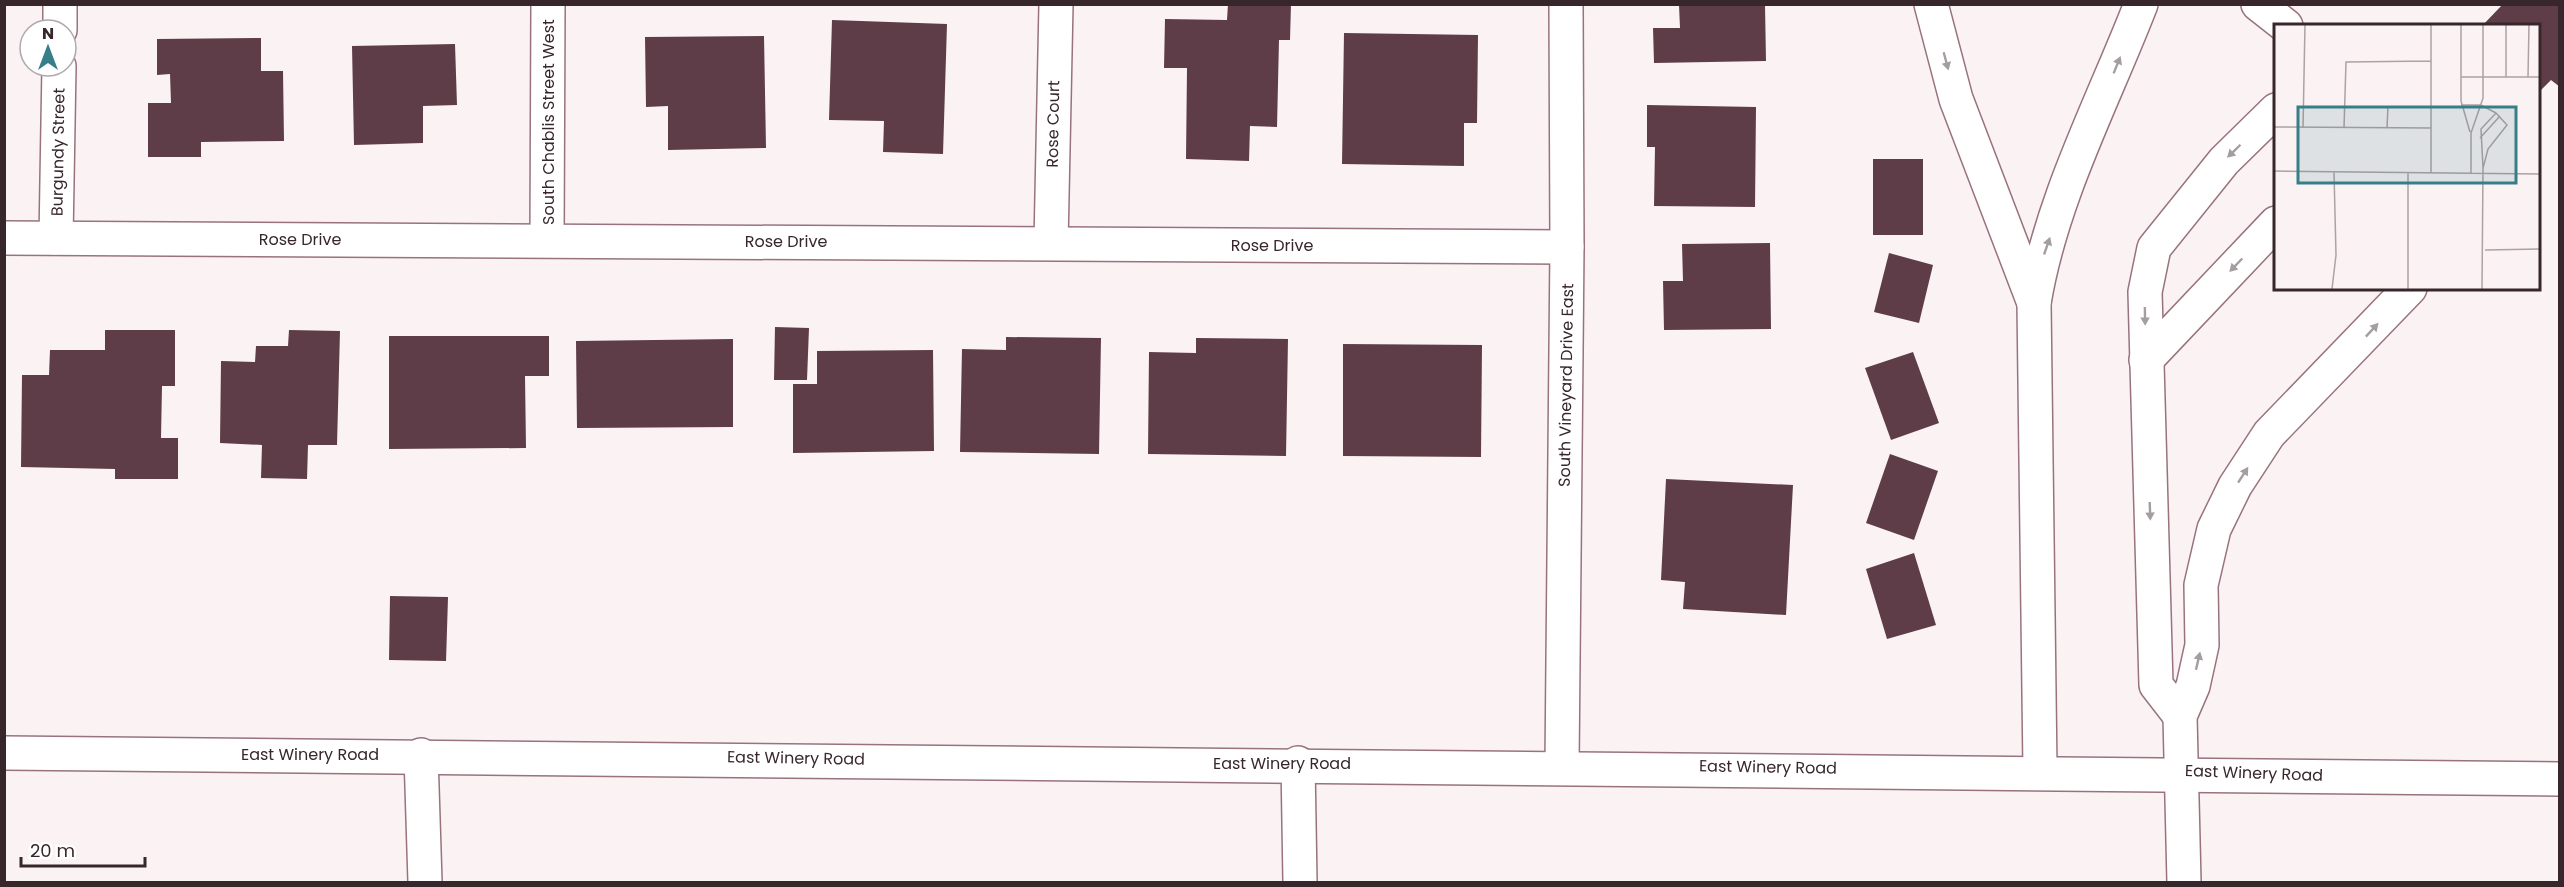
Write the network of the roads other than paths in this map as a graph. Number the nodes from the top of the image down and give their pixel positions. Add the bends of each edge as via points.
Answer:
1 (548, 4) edge
2 (1056, 4) edge
3 (1566, 4) edge
4 (1931, 4) edge
5 (2141, 4) edge
6 (2258, 4) edge
7 (2283, 24) edge
8 (59, 78) edge
9 (2274, 112) edge
10 (2274, 225) edge
11 (4, 238) edge
12 (56, 238) junction
13 (547, 239) junction
14 (1051, 243) junction
15 (1568, 247) junction
16 (2408, 290) edge
17 (2034, 303) junction
18 (2146, 360) junction
19 (2180, 716) junction
20 (4, 753) edge
21 (421, 755) junction
22 (1298, 763) junction
23 (1562, 765) junction
24 (2040, 770) junction
25 (2182, 771) junction
26 (2559, 779) edge
27 (425, 882) edge
28 (1300, 882) edge
29 (2184, 882) edge

1 - 13 street, South Chablis Street West
2 - 14 street, Rose Court
3 - 15 street, South Vineyard Drive East
4 -> 17 street via 1956,99
17 -> 5 street via 2040,265 2070,177
6 - 7 street
8 - 12 street, Burgundy Street
9 -> 18 street via 2224,161 2154,248 2145,292
10 -> 18 street
11 - 12 street, Rose Drive
12 - 13 street, Rose Drive
13 - 14 street, Rose Drive
14 - 15 street, Rose Drive
15 - 23 street, South Vineyard Drive East
19 -> 16 street via 2193,686 2202,645 2201,585 2214,529 2235,486 2269,434
17 - 24 street
18 -> 19 street via 2156,685
19 - 25 street
20 - 21 street, East Winery Road
21 - 22 street, East Winery Road
21 - 27 street
22 - 23 street, East Winery Road
22 - 28 street
23 - 24 street, East Winery Road
24 - 25 street, East Winery Road
25 - 26 street, East Winery Road
25 - 29 street

